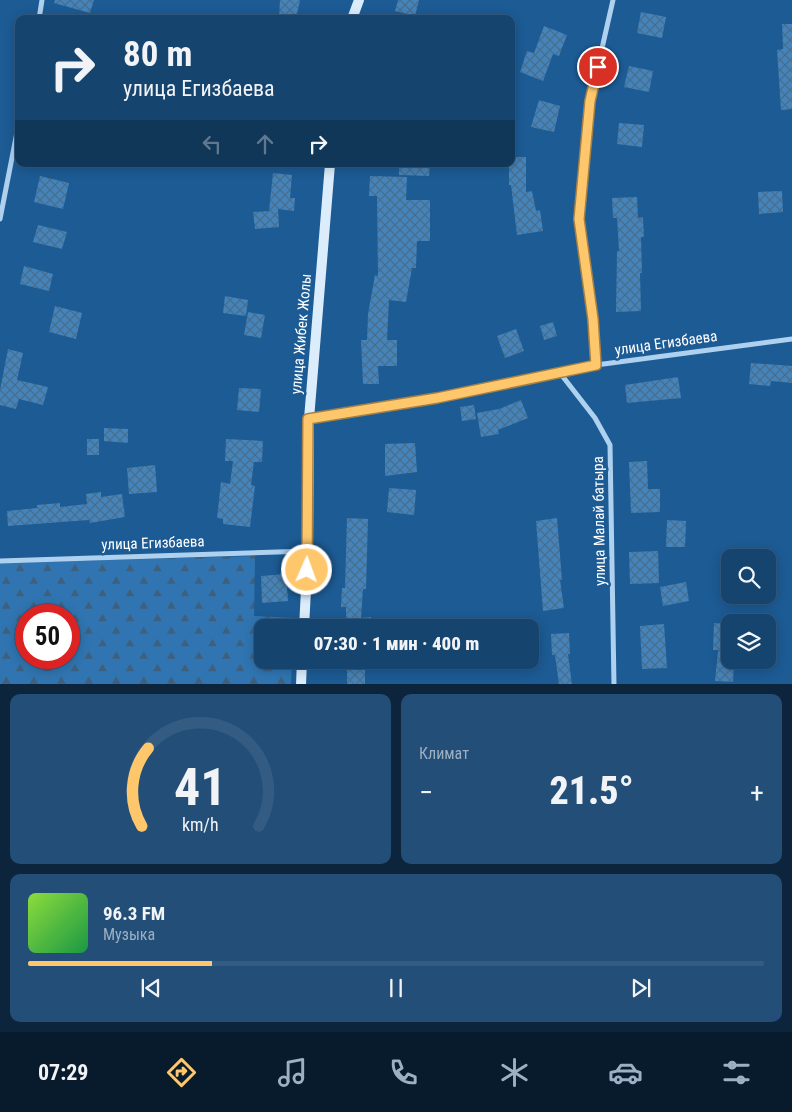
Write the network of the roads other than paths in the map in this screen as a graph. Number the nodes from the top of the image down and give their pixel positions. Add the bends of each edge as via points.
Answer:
1 (42, 0) edge
2 (359, 0) edge
3 (613, 0) edge
4 (40, 15) edge
5 (353, 15) edge
6 (15, 142) edge
7 (330, 167) edge
8 (0, 219) edge
9 (792, 339) edge
10 (596, 365) junction
11 (560, 373) junction
12 (308, 419) junction
13 (308, 551) junction
14 (0, 561) edge
15 (304, 619) edge
16 (302, 669) edge
17 (301, 684) edge
18 (614, 684) edge

1 - 4 street
2 - 5 main road
3 - 10 street via 590,101 579,219
6 - 8 street
7 - 12 main road, улица Жибек Жолы
9 - 10 street, улица Егизбаева
10 - 11 street, улица Егизбаева
11 - 12 street, улица Егизбаева via 437,398
11 - 18 street, улица Малай батыра via 595,418 610,445
12 - 13 main road, улица Жибек Жолы
13 - 14 street, улица Егизбаева
13 - 15 main road, улица Жибек Жолы
16 - 17 main road

